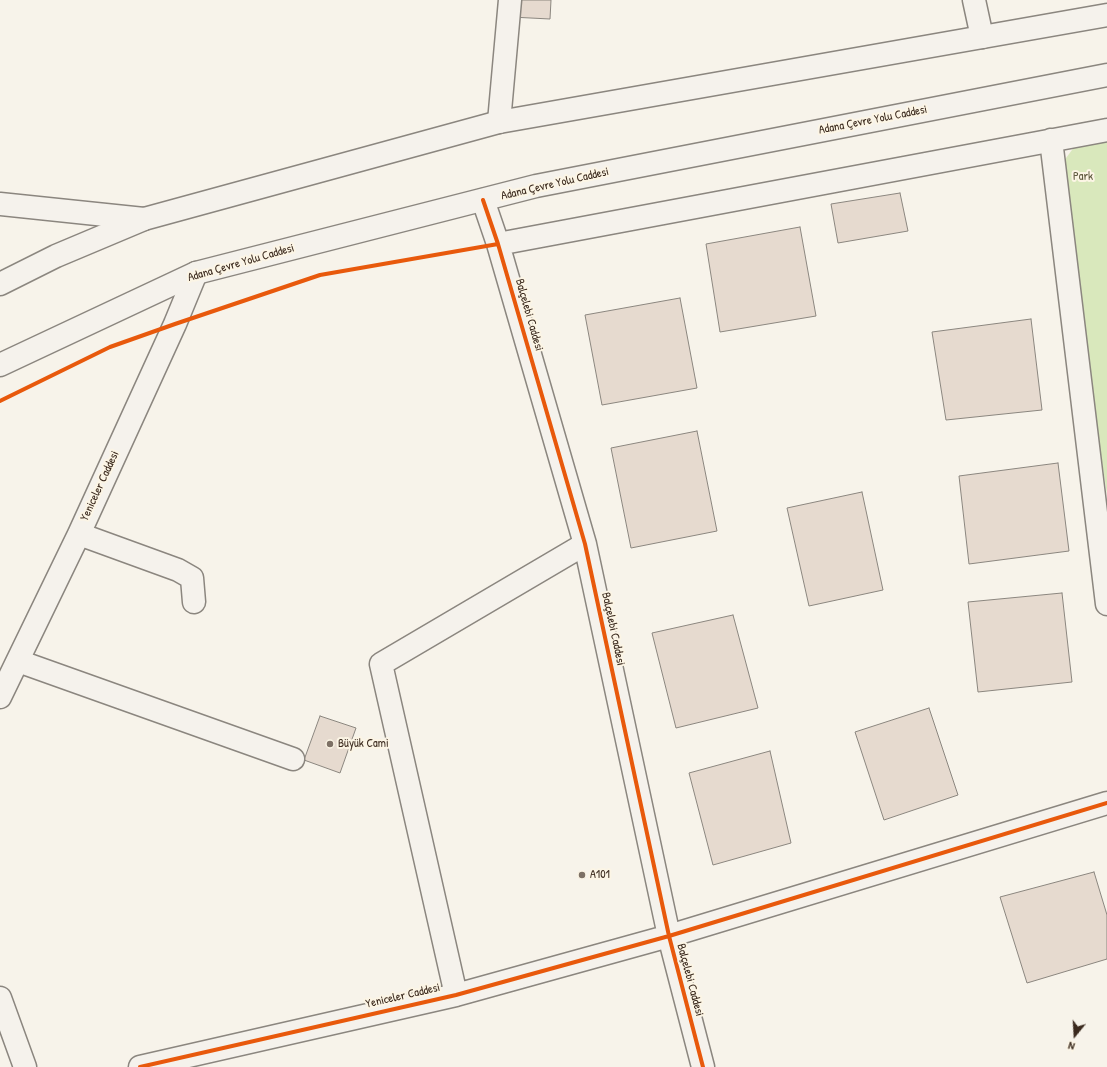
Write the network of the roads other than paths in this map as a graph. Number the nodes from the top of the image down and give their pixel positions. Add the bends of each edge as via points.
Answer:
1 (510, 0) edge
2 (974, 0) edge
3 (1107, 15) edge
4 (982, 37) junction
5 (1107, 75) edge
6 (499, 122) junction
7 (1107, 130) edge
8 (1052, 140) junction
9 (483, 200) junction
10 (0, 204) edge
11 (144, 219) junction
12 (498, 244) junction
13 (196, 273) junction
14 (0, 284) edge
15 (0, 365) edge
16 (79, 534) junction
17 (585, 544) junction
18 (194, 602) dead end
19 (1107, 604) edge
20 (18, 661) junction
21 (0, 697) edge
22 (293, 759) dead end
23 (1107, 802) edge
24 (669, 936) junction
25 (456, 995) junction
26 (0, 998) edge
27 (25, 1067) edge
28 (140, 1067) edge
29 (703, 1067) edge

1 - 6 main road
2 - 4 main road
3 - 4 main road
4 - 6 main road
5 - 9 main road, Adana Çevre Yolu Caddesi via 536,186
6 - 11 main road
7 - 8 main road
8 - 12 main road
8 - 19 main road
9 - 12 main road, Balçelebi Caddesi
9 - 13 main road, Adana Çevre Yolu Caddesi
10 - 11 main road
11 - 14 main road via 56,256
12 - 17 main road, Balçelebi Caddesi
13 - 15 main road, Adana Çevre Yolu Caddesi
13 - 16 main road, Yeniceler Caddesi
16 - 18 main road via 178,570 192,578
16 - 20 main road, Yeniceler Caddesi
17 - 24 main road, Balçelebi Caddesi
17 - 25 main road via 381,664
20 - 21 main road, Yeniceler Caddesi
20 - 22 main road
23 - 24 main road, Yeniceler Caddesi
24 - 25 main road, Yeniceler Caddesi
24 - 29 main road, Balçelebi Caddesi
25 - 28 main road, Yeniceler Caddesi
26 - 27 main road

